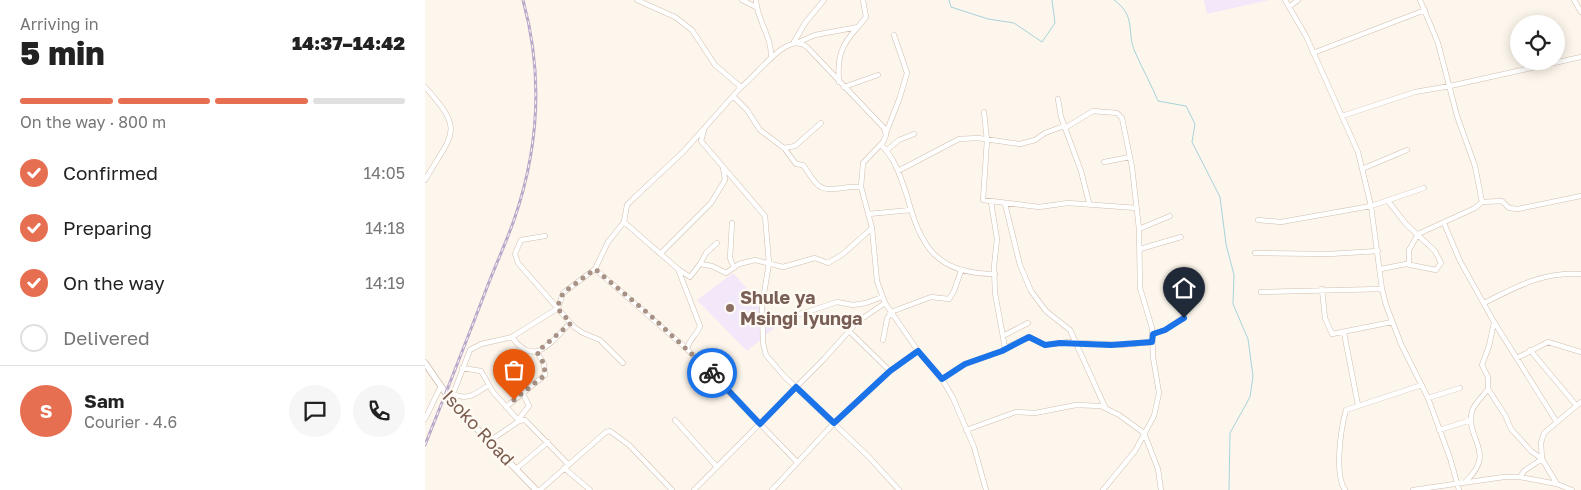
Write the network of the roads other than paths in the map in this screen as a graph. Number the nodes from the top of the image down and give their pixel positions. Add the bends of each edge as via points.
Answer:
1 (637, 0) edge
2 (742, 0) edge
3 (756, 0) edge
4 (824, 0) edge
5 (863, 0) edge
6 (1285, 0) edge
7 (1298, 0) edge
8 (1420, 0) edge
9 (1574, 0) edge
10 (756, 7) junction
11 (1289, 7) junction
12 (1425, 10) junction
13 (1581, 12) edge
14 (858, 27) junction
15 (894, 35) dead end
16 (797, 42) junction
17 (1313, 53) junction
18 (771, 56) junction
19 (1581, 57) edge
20 (877, 75) dead end
21 (839, 83) junction
22 (1450, 86) junction
23 (425, 87) edge
24 (741, 87) junction
25 (844, 87) junction
26 (733, 96) junction
27 (1058, 99) dead end
28 (984, 112) dead end
29 (1342, 116) junction
30 (821, 123) dead end
31 (706, 127) junction
32 (1065, 127) junction
33 (885, 134) junction
34 (914, 134) dead end
35 (987, 140) junction
36 (881, 144) junction
37 (784, 148) junction
38 (887, 150) junction
39 (1407, 150) dead end
40 (1130, 157) junction
41 (1104, 162) dead end
42 (721, 164) junction
43 (1362, 169) junction
44 (899, 171) junction
45 (425, 180) edge
46 (861, 187) junction
47 (1424, 188) dead end
48 (1581, 196) edge
49 (1388, 201) junction
50 (991, 202) junction
51 (1482, 202) junction
52 (1089, 203) junction
53 (1005, 204) junction
54 (1371, 206) junction
55 (1137, 208) junction
56 (911, 210) junction
57 (868, 214) junction
58 (1170, 216) dead end
59 (1259, 220) dead end
60 (624, 222) junction
61 (732, 223) dead end
62 (1443, 223) junction
63 (871, 228) junction
64 (1139, 229) junction
65 (1418, 234) junction
66 (545, 236) dead end
67 (1181, 237) dead end
68 (717, 243) dead end
69 (1140, 250) junction
70 (1378, 251) junction
71 (661, 253) junction
72 (1255, 253) dead end
73 (769, 263) junction
74 (700, 264) junction
75 (1409, 264) junction
76 (734, 268) junction
77 (595, 269) junction
78 (678, 269) junction
79 (1381, 269) junction
80 (961, 271) junction
81 (995, 274) junction
82 (1581, 274) edge
83 (1382, 289) junction
84 (1322, 290) junction
85 (1261, 292) dead end
86 (882, 297) junction
87 (885, 303) junction
88 (1484, 303) junction
89 (557, 308) junction
90 (891, 312) junction
91 (1184, 318) dead end
92 (763, 322) junction
93 (1392, 322) junction
94 (1494, 322) junction
95 (571, 323) junction
96 (1028, 323) dead end
97 (849, 331) junction
98 (1344, 333) junction
99 (1153, 334) junction
100 (1003, 336) junction
101 (513, 337) junction
102 (883, 340) dead end
103 (1152, 342) junction
104 (1076, 343) junction
105 (687, 348) junction
106 (1005, 348) junction
107 (1530, 350) junction
108 (918, 351) junction
109 (537, 352) junction
110 (1581, 352) edge
111 (1517, 358) junction
112 (425, 363) edge
113 (623, 363) dead end
114 (462, 368) junction
115 (890, 371) junction
116 (942, 379) junction
117 (489, 385) junction
118 (1422, 385) junction
119 (796, 387) junction
120 (440, 388) junction
121 (1460, 388) dead end
122 (1489, 389) junction
123 (522, 392) junction
124 (451, 396) junction
125 (1428, 398) junction
126 (1581, 402) edge
127 (1358, 405) junction
128 (1576, 405) junction
129 (506, 407) junction
130 (1106, 408) junction
131 (425, 419) edge
132 (519, 420) junction
133 (675, 420) dead end
134 (1471, 420) junction
135 (1556, 421) junction
136 (834, 423) junction
137 (760, 424) junction
138 (966, 430) junction
139 (1439, 430) junction
140 (1144, 433) junction
141 (488, 442) junction
142 (548, 442) junction
143 (1542, 458) junction
144 (797, 462) junction
145 (569, 464) junction
146 (717, 467) junction
147 (564, 468) junction
148 (516, 469) junction
149 (1520, 477) junction
150 (1465, 481) junction
151 (1459, 483) junction
152 (1557, 484) junction
153 (536, 490) edge
154 (540, 490) edge
155 (590, 490) edge
156 (672, 490) edge
157 (694, 490) edge
158 (772, 490) edge
159 (899, 490) edge
160 (986, 490) edge
161 (1103, 490) edge
162 (1161, 490) edge
163 (1345, 490) edge
164 (1413, 490) edge
165 (1459, 490) edge
166 (1572, 490) edge

1 - 24 street via 675,17 692,30 715,65
2 - 10 street
3 - 10 street
4 - 16 street via 805,24
5 - 14 street via 866,17
6 - 11 street
7 - 11 street
8 - 12 street
9 - 13 street
10 - 18 street
11 - 17 street
12 - 17 street
12 - 22 street
14 - 16 street
14 - 21 street via 846,40 839,56
15 - 33 street via 907,73
16 - 18 street
16 - 21 street via 807,47
17 - 29 street
18 - 24 street
19 - 22 street
20 - 25 street
21 - 25 street
22 - 29 street via 1415,92
22 - 51 street via 1475,166
23 - 45 street via 449,116 452,129
24 - 26 street
25 - 33 street via 879,121
26 - 31 street
26 - 37 street via 760,130
27 - 32 street
28 - 35 street
29 - 43 street
30 - 37 street via 795,146
31 - 42 street via 702,143
31 - 60 street via 634,198 625,210
32 - 35 street via 1025,143
32 - 40 street via 1093,111 1119,114
32 - 52 street
33 - 36 street
34 - 38 street
35 - 44 street via 959,139
35 - 50 street via 983,200
36 - 38 street
36 - 46 street via 863,163
37 - 46 street via 794,162 803,165 824,189 849,185
38 - 44 street
39 - 43 street
40 - 41 street
40 - 55 street
42 - 71 street via 726,177 718,194
42 - 73 street via 763,212
43 - 54 street
44 - 56 street
46 - 57 street
47 - 49 street
48 - 51 street via 1518,209 1509,208 1502,201
49 - 54 street
49 - 65 street
50 - 53 street
50 - 81 street via 997,240
51 - 62 street
52 - 53 street via 1039,208
52 - 55 street
53 - 104 street via 1020,265 1031,291 1046,311 1066,325
54 - 59 street via 1281,222
54 - 70 street
55 - 64 street
56 - 57 street
56 - 80 street via 933,256
57 - 63 street
58 - 64 street
60 - 71 street
60 - 77 street via 608,242
61 - 76 street via 731,258
62 - 65 street
62 - 88 street via 1460,262
63 - 73 street via 828,263 815,258 783,268
63 - 86 street
64 - 69 street
65 - 75 street via 1409,250
65 - 75 street via 1441,262 1436,270
66 - 89 street via 521,240 515,258
67 - 69 street
68 - 74 street
69 - 99 street via 1140,288
70 - 72 street
70 - 79 street
71 - 78 street
73 - 76 street via 755,260
73 - 92 street via 762,294
74 - 76 street via 726,273
74 - 78 street via 690,277
75 - 79 street
77 - 89 street via 563,293
77 - 105 street
78 - 105 street via 700,326
79 - 83 street
80 - 81 street
80 - 90 street via 949,299 931,297
81 - 100 street via 996,302
82 - 88 street via 1560,273 1537,278
83 - 84 street
83 - 93 street
84 - 85 street
84 - 98 street via 1328,330 1331,334
86 - 87 street
86 - 92 street via 853,305 837,302
87 - 90 street
87 - 97 street via 865,315
88 - 94 street
89 - 95 street
89 - 101 street
90 - 102 street
90 - 108 street
91 - 99 street
92 - 119 street via 766,354
93 - 98 street
93 - 118 street
94 - 111 street
94 - 122 street via 1482,366 1488,377
95 - 109 street
95 - 113 street via 600,340
96 - 100 street
97 - 115 street
97 - 119 street
98 - 127 street
99 - 103 street
100 - 106 street
101 - 109 street via 523,349
101 - 114 street via 474,347 468,352
103 - 104 street
103 - 140 street via 1159,393 1154,416
104 - 106 street via 1045,345 1029,337
104 - 130 street
105 - 137 street
106 - 116 street via 965,364
107 - 110 street via 1548,342
107 - 111 street
107 - 128 street
108 - 115 street
108 - 116 street
109 - 123 street via 544,364 545,375
111 - 135 street
112 - 120 street, Isoko Road
114 - 117 street via 481,371
114 - 124 street
115 - 136 street
116 - 138 street
117 - 124 street via 468,397
117 - 129 street
118 - 125 street
118 - 127 street
119 - 136 street
119 - 137 street
120 - 124 street, Isoko Road
120 - 131 street
121 - 125 street
122 - 134 street via 1472,411
122 - 143 street via 1511,429
123 - 129 street
123 - 132 street via 529,406
124 - 141 street, Isoko Road
125 - 139 street
126 - 128 street
127 - 163 street via 1346,411 1340,442 1341,483
128 - 135 street
129 - 132 street
130 - 138 street via 1076,405 1043,412 1016,412
130 - 140 street
132 - 141 street
132 - 142 street via 529,423
133 - 146 street
134 - 139 street
134 - 150 street via 1480,460
135 - 143 street via 1544,433
136 - 144 street
136 - 159 street
137 - 144 street
137 - 146 street
138 - 160 street
139 - 151 street
140 - 161 street via 1135,451
140 - 162 street via 1158,469
141 - 148 street, Isoko Road
142 - 145 street
142 - 148 street
143 - 149 street
143 - 152 street
144 - 158 street
145 - 147 street
145 - 156 street via 606,432 613,432 639,454
146 - 157 street
147 - 154 street
147 - 155 street
148 - 153 street, Isoko Road
149 - 150 street
149 - 152 street
150 - 151 street
151 - 164 street
151 - 165 street
152 - 166 street

